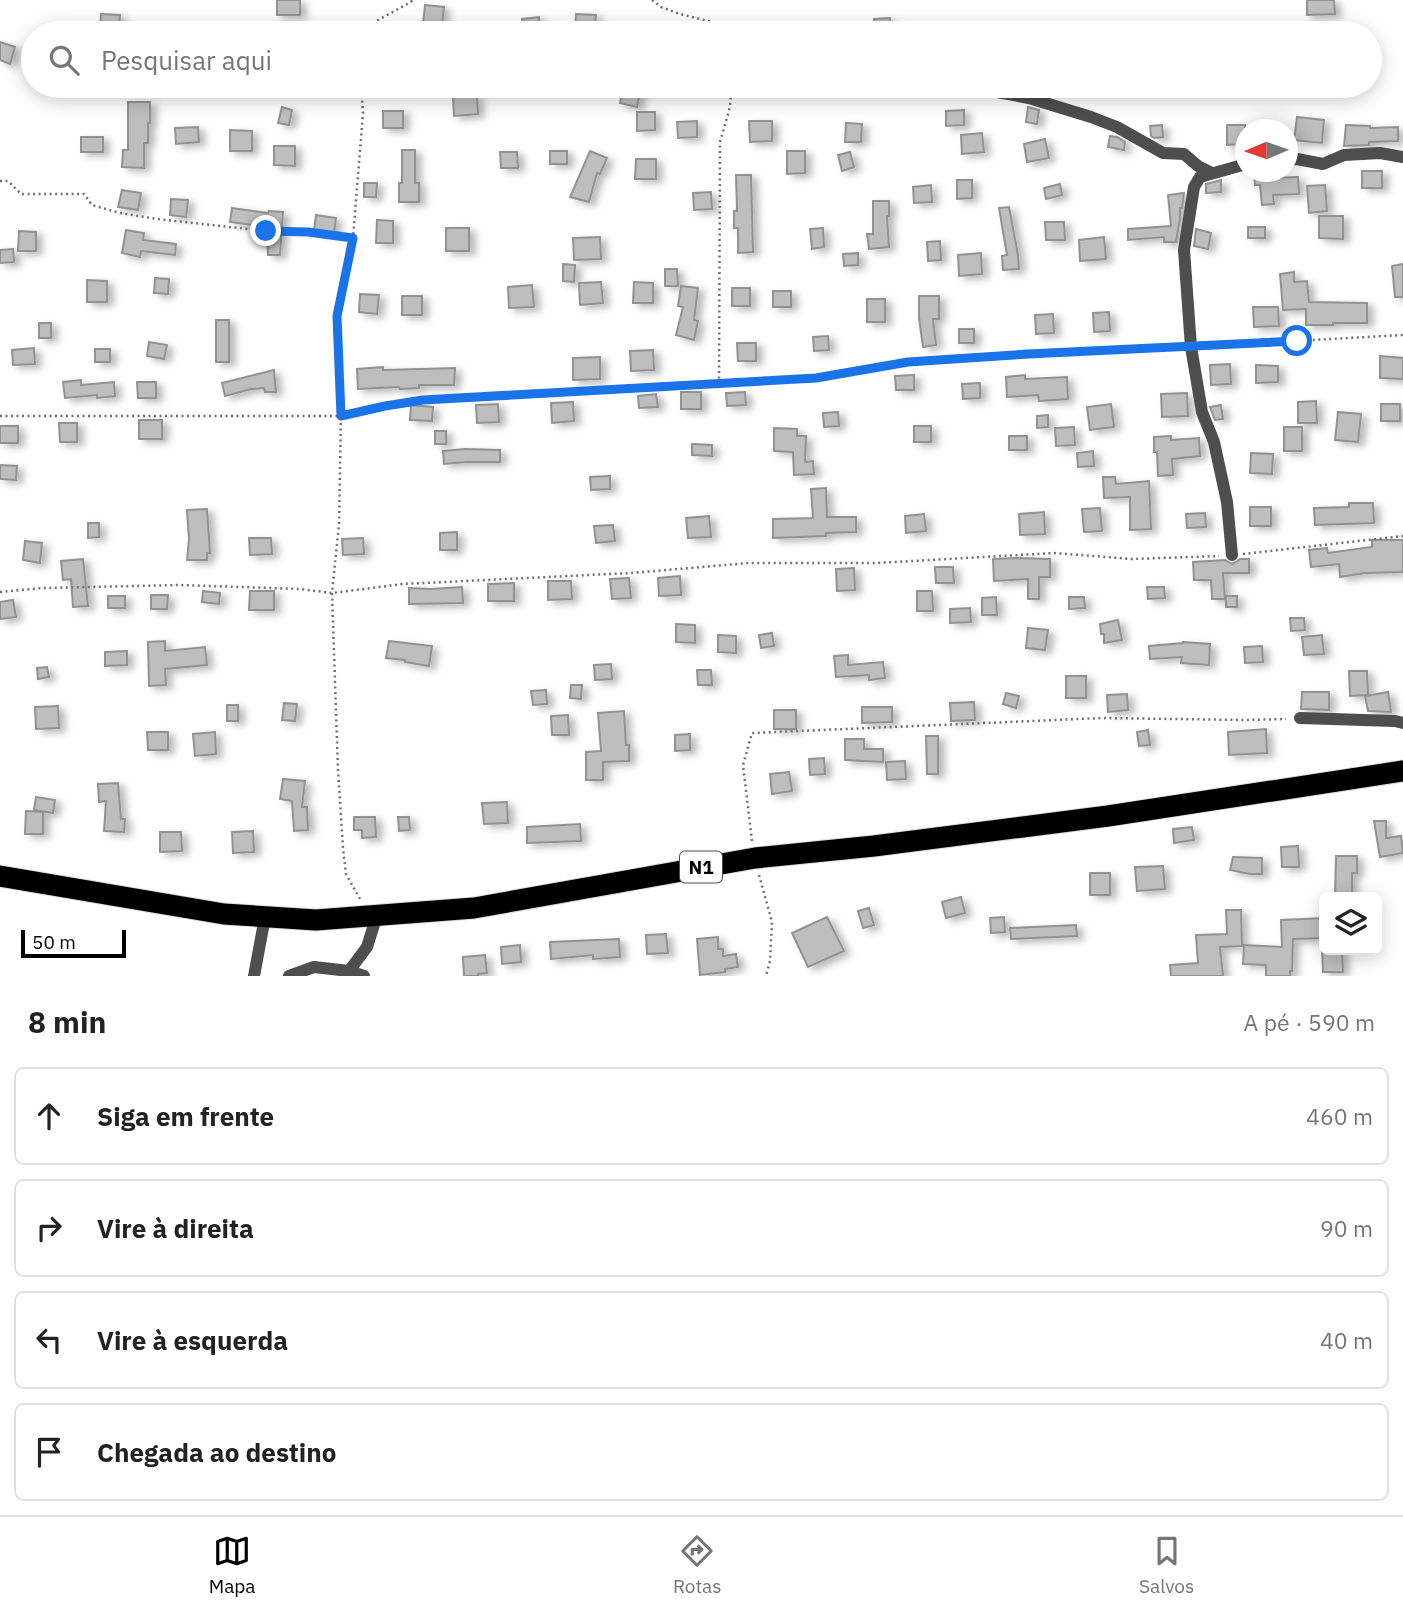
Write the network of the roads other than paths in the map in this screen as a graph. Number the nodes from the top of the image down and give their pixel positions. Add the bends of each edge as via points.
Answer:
1 (1029, 98) edge
2 (1403, 157) edge
3 (1298, 159) edge
4 (1235, 167) edge
5 (1212, 173) junction
6 (1232, 555) road end
7 (1300, 718) road end
8 (1403, 723) edge
9 (1403, 771) edge
10 (0, 876) edge
11 (369, 916) junction
12 (265, 917) junction
13 (349, 971) junction
14 (254, 976) edge
15 (289, 976) edge
16 (364, 976) edge

1 - 5 street via 1118,127 1163,153 1184,154
2 - 3 street via 1344,155 1323,164
4 - 5 street
5 - 6 street via 1200,177 1194,187 1184,250 1191,347 1202,412 1214,442 1227,502
7 - 8 street
9 - 11 highway, N1 via 1108,816 755,858 474,908
10 - 12 highway, N1
11 - 12 highway, N1
11 - 13 street via 368,947
12 - 14 street
13 - 15 street via 314,967
13 - 16 street

